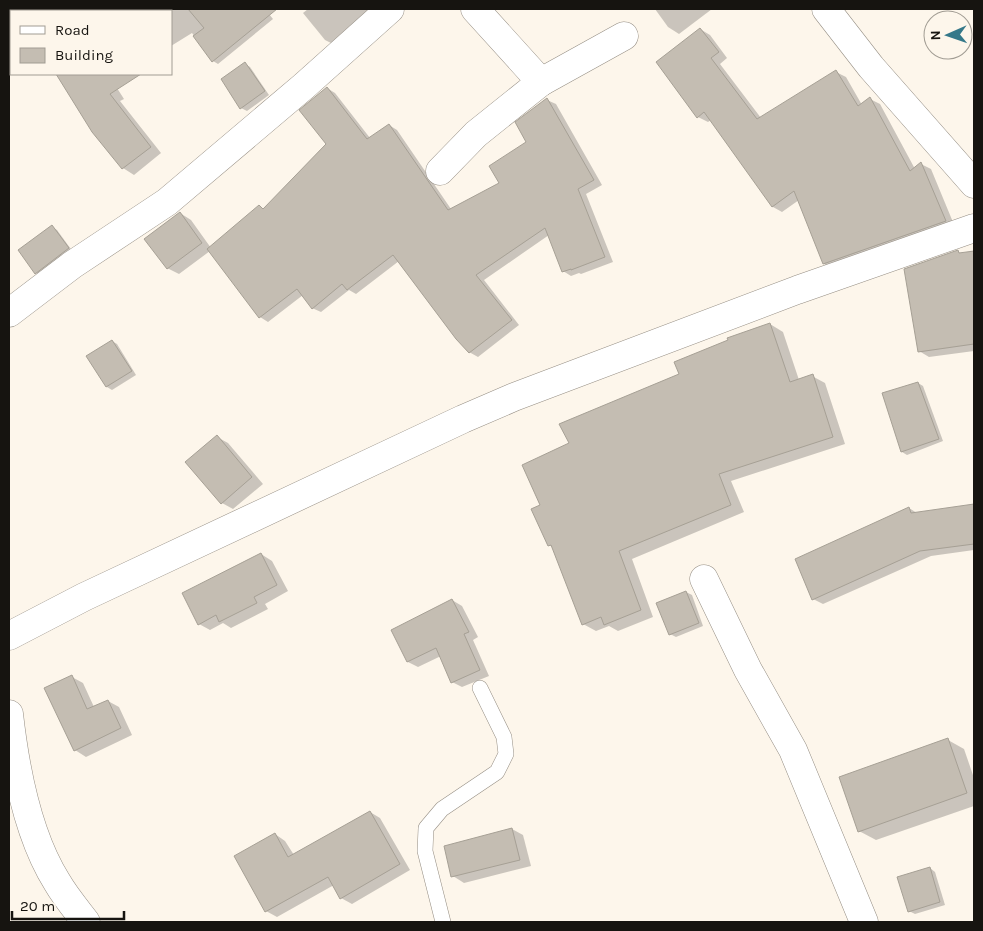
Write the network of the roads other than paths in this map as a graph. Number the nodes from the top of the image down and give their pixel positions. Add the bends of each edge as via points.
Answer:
1 (390, 9) edge
2 (475, 9) edge
3 (826, 9) edge
4 (624, 36) dead end
5 (541, 82) junction
6 (440, 171) dead end
7 (974, 184) edge
8 (974, 228) edge
9 (9, 313) edge
10 (704, 579) dead end
11 (9, 636) edge
12 (480, 688) dead end
13 (9, 714) edge
14 (86, 922) edge
15 (443, 922) edge
16 (864, 922) edge

1 - 9 street via 167,202 72,265
2 - 5 street
3 - 7 street
4 - 5 street
5 - 6 street via 476,134
8 - 11 street via 796,290 514,397 84,597
10 - 16 street via 748,670 793,750
12 - 15 lane via 504,737 506,754 497,772 442,809 426,828 425,851
13 - 14 street via 21,791 37,839 56,881

